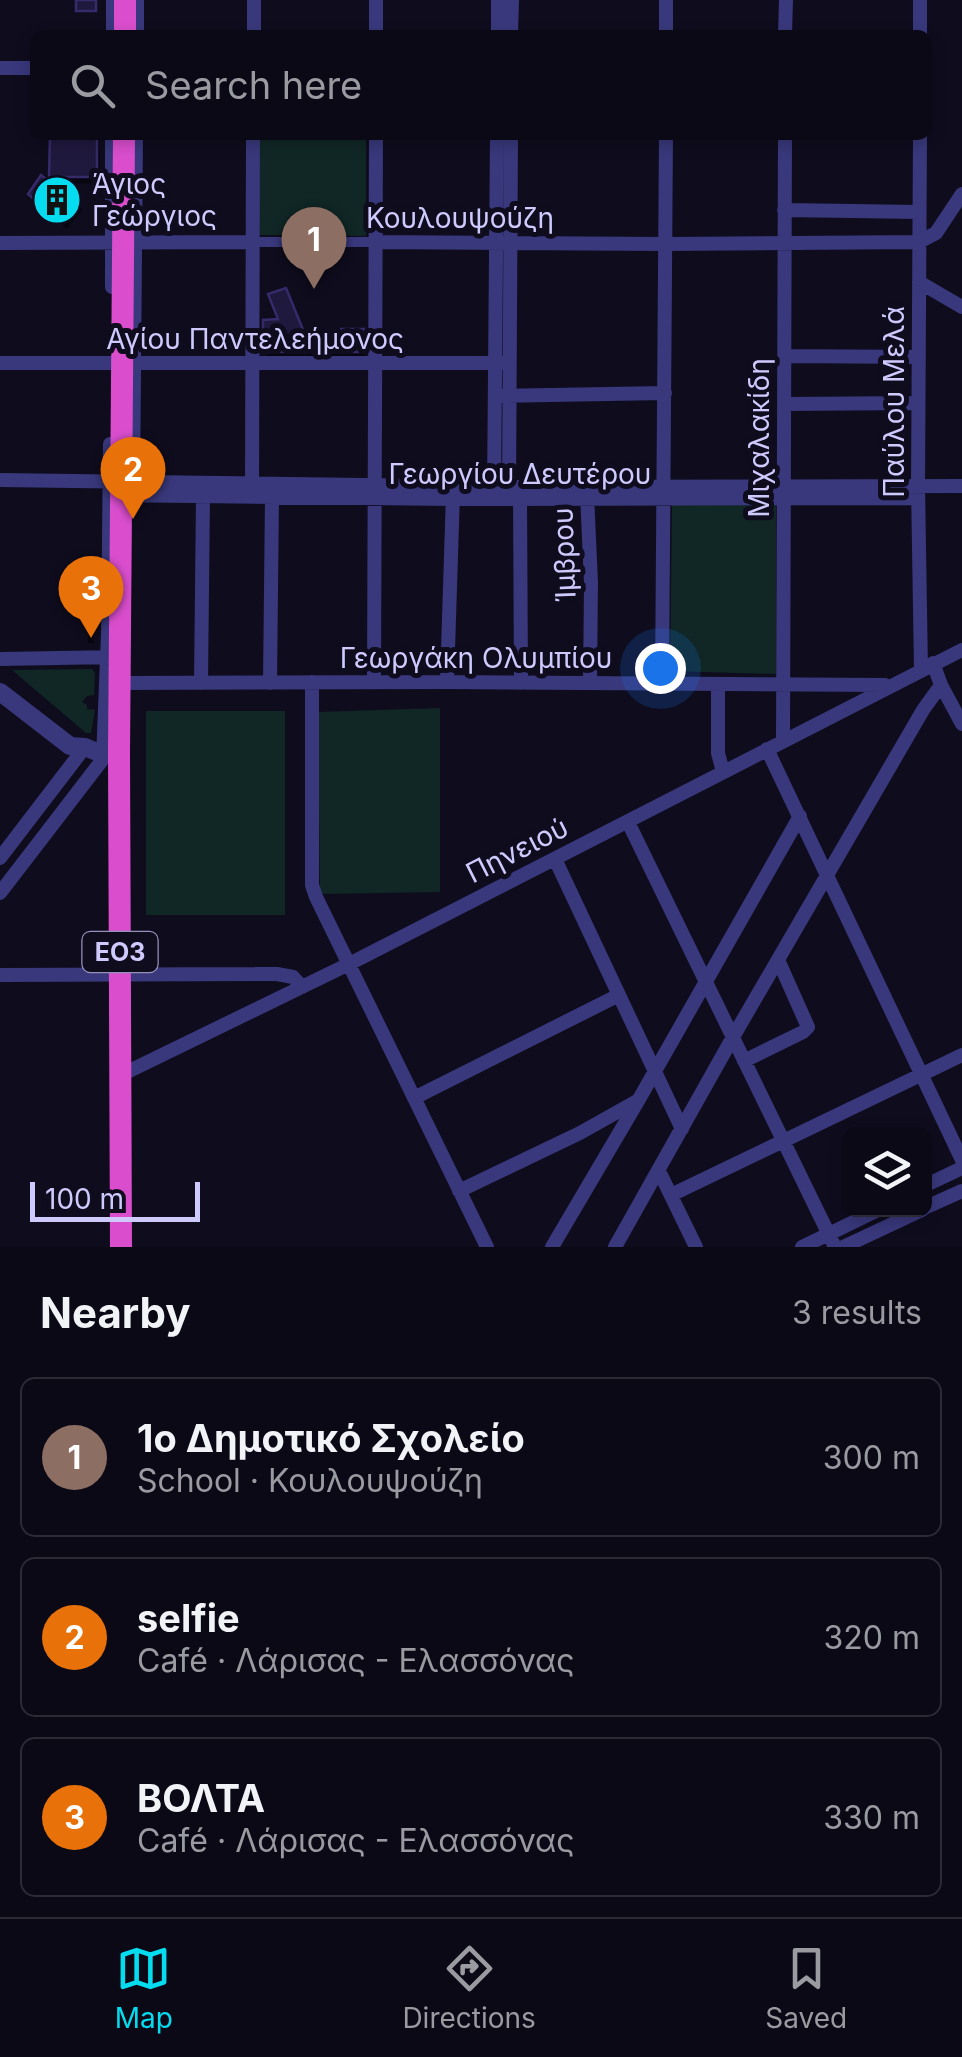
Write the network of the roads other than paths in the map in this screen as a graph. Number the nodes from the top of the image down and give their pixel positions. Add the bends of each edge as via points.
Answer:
1 (113, 0) edge
2 (125, 0) edge
3 (136, 0) edge
4 (254, 0) edge
5 (376, 0) edge
6 (498, 0) edge
7 (512, 0) edge
8 (666, 0) edge
9 (786, 0) edge
10 (920, 0) edge
11 (113, 30) edge
12 (125, 30) edge
13 (136, 30) edge
14 (254, 30) edge
15 (376, 30) edge
16 (498, 30) edge
17 (511, 30) edge
18 (666, 30) edge
19 (785, 30) edge
20 (920, 30) edge
21 (0, 68) edge
22 (30, 68) edge
23 (113, 140) edge
24 (124, 140) edge
25 (136, 140) edge
26 (253, 140) edge
27 (376, 140) edge
28 (497, 140) edge
29 (510, 140) edge
30 (666, 140) edge
31 (784, 140) edge
32 (920, 140) edge
33 (962, 194) edge
34 (130, 196) junction
35 (784, 210) junction
36 (919, 212) junction
37 (124, 242) junction
38 (253, 242) junction
39 (375, 242) junction
40 (919, 242) junction
41 (0, 243) edge
42 (503, 243) junction
43 (785, 243) junction
44 (666, 244) junction
45 (919, 282) junction
46 (962, 307) edge
47 (784, 356) junction
48 (918, 358) junction
49 (0, 363) edge
50 (123, 363) junction
51 (252, 363) junction
52 (375, 364) junction
53 (502, 364) junction
54 (665, 394) junction
55 (502, 396) junction
56 (918, 403) junction
57 (784, 404) junction
58 (0, 480) edge
59 (962, 486) edge
60 (122, 488) junction
61 (252, 490) junction
62 (374, 492) junction
63 (453, 492) junction
64 (918, 492) junction
65 (508, 493) junction
66 (587, 493) junction
67 (663, 493) junction
68 (784, 493) junction
69 (202, 496) junction
70 (272, 496) junction
71 (962, 650) edge
72 (0, 658) edge
73 (114, 658) junction
74 (927, 666) junction
75 (0, 678) edge
76 (270, 682) junction
77 (312, 682) junction
78 (374, 682) junction
79 (447, 682) junction
80 (120, 683) junction
81 (201, 683) junction
82 (520, 683) junction
83 (590, 683) junction
84 (662, 684) junction
85 (941, 684) junction
86 (718, 685) junction
87 (784, 685) junction
88 (891, 685) junction
89 (0, 692) edge
90 (962, 724) edge
91 (784, 740) junction
92 (85, 747) junction
93 (767, 749) junction
94 (112, 753) junction
95 (723, 772) junction
96 (800, 816) junction
97 (628, 822) junction
98 (0, 858) edge
99 (556, 858) junction
100 (827, 874) junction
101 (0, 893) edge
102 (779, 962) junction
103 (349, 964) junction
104 (120, 974) junction
105 (0, 975) edge
106 (706, 981) junction
107 (302, 987) junction
108 (619, 996) junction
109 (733, 1037) junction
110 (962, 1054) edge
111 (744, 1061) junction
112 (655, 1071) junction
113 (922, 1074) junction
114 (121, 1075) junction
115 (414, 1098) junction
116 (638, 1102) junction
117 (682, 1129) junction
118 (783, 1142) junction
119 (962, 1160) edge
120 (962, 1168) edge
121 (659, 1171) junction
122 (932, 1182) edge
123 (962, 1190) edge
124 (460, 1191) junction
125 (671, 1196) junction
126 (932, 1205) edge
127 (867, 1217) edge
128 (906, 1217) edge
129 (831, 1241) edge
130 (121, 1247) edge
131 (487, 1247) edge
132 (552, 1247) edge
133 (615, 1247) edge
134 (696, 1247) edge
135 (802, 1247) edge
136 (843, 1247) edge

1 - 11 street
2 - 12 highway
3 - 13 street
4 - 14 street
5 - 15 street
6 - 16 street
7 - 17 street
8 - 18 street
9 - 19 street
10 - 20 street
21 - 22 street
23 - 37 street
24 - 34 highway, ΕΟ3
25 - 34 street
26 - 38 street
27 - 39 street
28 - 42 street
29 - 42 street
30 - 44 street
31 - 35 street, Μιχαλακίδη
32 - 36 street, Παύλου Μελά
33 - 40 street via 936,233
34 - 37 highway, ΕΟ3
35 - 36 street
35 - 43 street, Μιχαλακίδη
36 - 40 street, Παύλου Μελά
37 - 38 street, Κουλουψούζη
37 - 41 street, Κουλουψούζη
37 - 50 highway, ΕΟ3
38 - 39 street, Κουλουψούζη
38 - 51 street
39 - 42 street, Κουλουψούζη
39 - 52 street
40 - 43 street, Κουλουψούζη
40 - 45 street, Παύλου Μελά
42 - 44 street, Κουλουψούζη
42 - 53 street
43 - 44 street, Κουλουψούζη
43 - 47 street, Μιχαλακίδη
44 - 54 street
45 - 46 street
45 - 48 street, Παύλου Μελά
47 - 48 street
47 - 57 street, Μιχαλακίδη
48 - 56 street, Παύλου Μελά
49 - 50 street, Αγίου Παντελεήμονος
50 - 51 street, Αγίου Παντελεήμονος
50 - 60 highway, ΕΟ3
51 - 52 street, Αγίου Παντελεήμονος
51 - 61 street
52 - 53 street, Αγίου Παντελεήμονος
52 - 62 street
53 - 55 street
54 - 55 street
54 - 67 street
55 - 65 street
56 - 57 street
56 - 64 street, Παύλου Μελά
57 - 68 street, Μιχαλακίδη
58 - 60 street
59 - 64 street, Γεωργίου Δευτέρου
60 - 61 street, Γεωργίου Δευτέρου
60 - 69 street, Γεωργίου Δευτέρου
60 - 73 highway, ΕΟ3
61 - 62 street, Γεωργίου Δευτέρου
61 - 69 street, Γεωργίου Δευτέρου
61 - 70 street, Γεωργίου Δευτέρου
62 - 63 street, Γεωργίου Δευτέρου
62 - 70 street, Γεωργίου Δευτέρου
62 - 78 street
63 - 65 street, Γεωργίου Δευτέρου
63 - 79 street
64 - 68 street, Γεωργίου Δευτέρου
64 - 74 street, Παύλου Μελά
65 - 66 street, Γεωργίου Δευτέρου
65 - 82 street
66 - 67 street, Γεωργίου Δευτέρου
66 - 83 street, Ίμβρου
67 - 68 street, Γεωργίου Δευτέρου
67 - 84 street
68 - 87 street, Μιχαλακίδη
69 - 81 street
70 - 76 street
71 - 74 street, Πηνειού
72 - 73 street
73 - 80 highway, ΕΟ3
73 - 94 street
74 - 85 street
74 - 88 street, Πηνειού
75 - 92 street
76 - 77 street, Γεωργάκη Ολυμπίου
76 - 81 street, Γεωργάκη Ολυμπίου
77 - 78 street, Γεωργάκη Ολυμπίου
77 - 103 street via 312,885
78 - 79 street, Γεωργάκη Ολυμπίου
79 - 82 street, Γεωργάκη Ολυμπίου
80 - 81 street, Γεωργάκη Ολυμπίου
80 - 94 highway, ΕΟ3
82 - 83 street, Γεωργάκη Ολυμπίου
83 - 84 street, Γεωργάκη Ολυμπίου
84 - 86 street, Γεωργάκη Ολυμπίου
85 - 90 street
85 - 100 street
86 - 87 street, Γεωργάκη Ολυμπίου
86 - 95 street
87 - 88 street, Γεωργάκη Ολυμπίου
87 - 91 street, Μιχαλακίδη
88 - 91 street, Πηνειού
89 - 92 street via 70,746
91 - 93 street, Πηνειού
92 - 94 street
92 - 98 street
93 - 95 street, Πηνειού
93 - 96 street
94 - 101 street
94 - 104 highway, ΕΟ3
95 - 97 street, Πηνειού
96 - 100 street
96 - 106 street
97 - 99 street, Πηνειού
97 - 106 street
99 - 103 street, Πηνειού
99 - 108 street
100 - 102 street
100 - 113 street
102 - 109 street
102 - 111 street via 808,1027
103 - 107 street, Πηνειού
103 - 115 street
104 - 105 street
104 - 107 street via 286,974
104 - 114 highway, ΕΟ3
106 - 109 street
106 - 112 street
107 - 114 street, Πηνειού
108 - 112 street
108 - 115 street
109 - 111 street
109 - 117 street
110 - 113 street
111 - 118 street
112 - 116 street
112 - 117 street
113 - 118 street
113 - 119 street
114 - 130 highway, ΕΟ3
115 - 124 street
116 - 124 street
116 - 132 street
117 - 121 street
118 - 125 street
118 - 129 street
120 - 122 street
121 - 125 street
121 - 133 street
123 - 126 street
124 - 131 street
125 - 134 street
127 - 129 street
128 - 136 street
129 - 135 street

